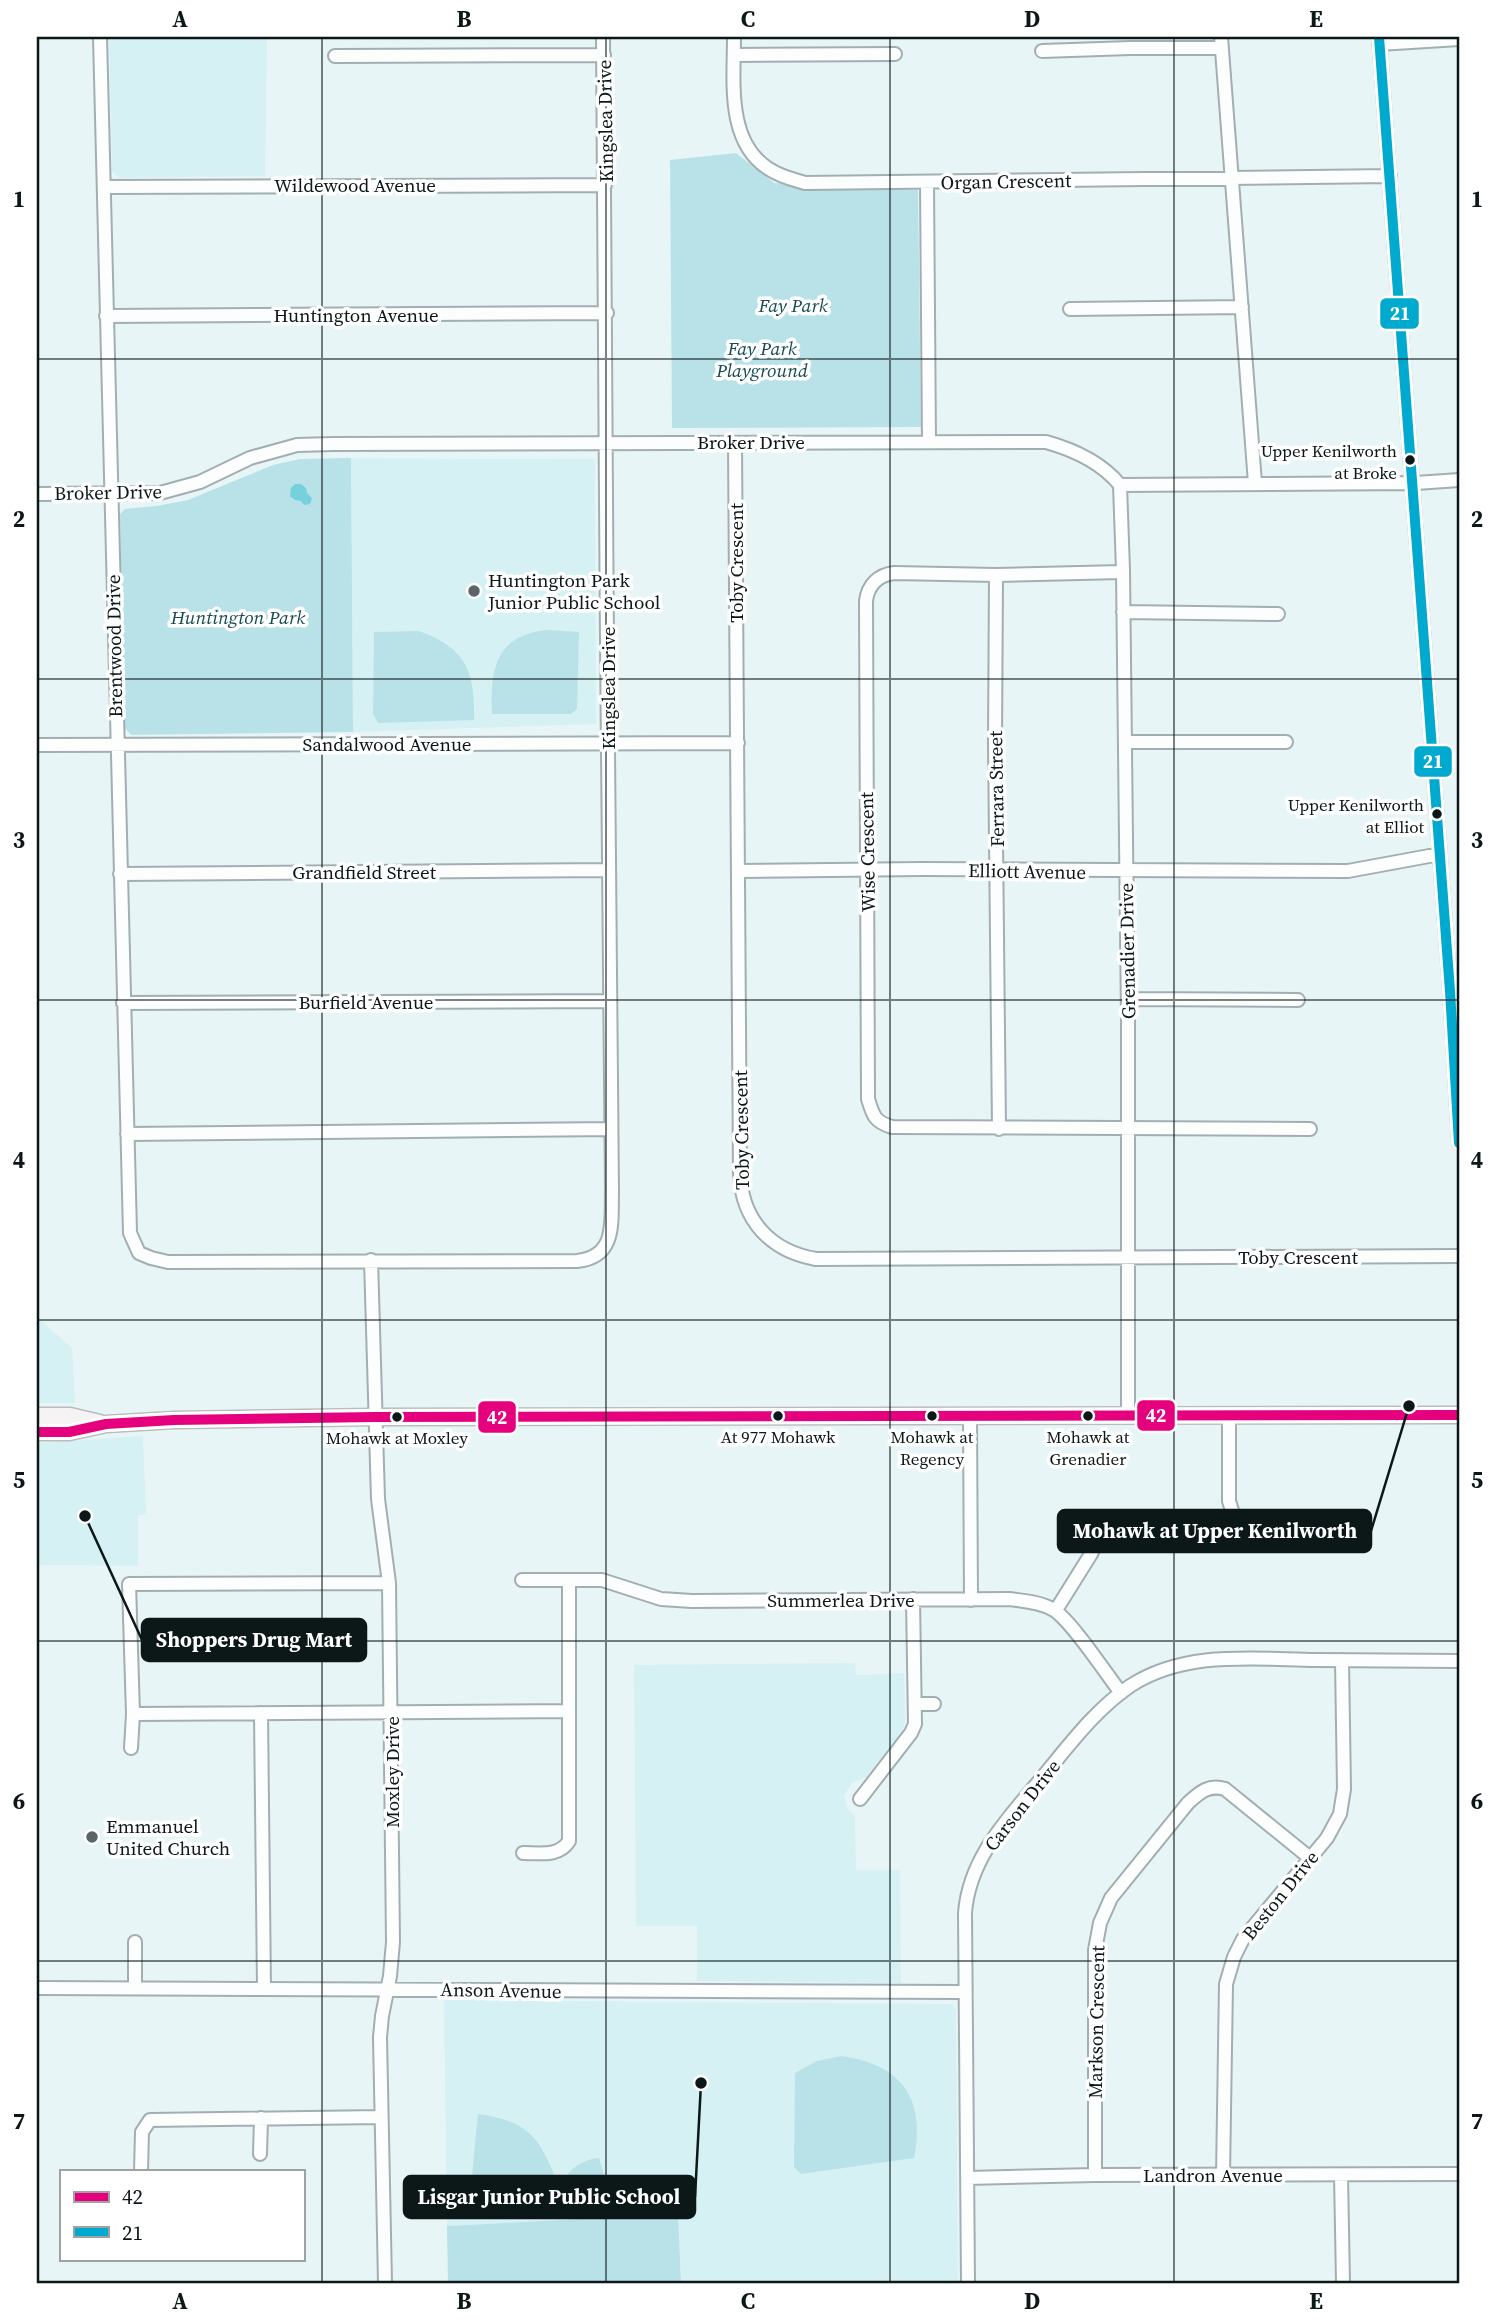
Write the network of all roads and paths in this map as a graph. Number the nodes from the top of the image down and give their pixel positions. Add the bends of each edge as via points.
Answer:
1 (100, 37) edge
2 (604, 37) edge
3 (734, 37) edge
4 (1459, 39) edge
5 (1379, 40) edge
6 (1221, 42) edge
7 (1042, 51) dead end
8 (895, 54) dead end
9 (604, 55) junction
10 (734, 55) junction
11 (335, 56) dead end
12 (1390, 176) junction
13 (1232, 178) junction
14 (927, 182) junction
15 (606, 185) junction
16 (104, 187) junction
17 (1242, 307) junction
18 (1070, 309) dead end
19 (607, 313) junction
20 (106, 316) junction
21 (929, 442) junction
22 (607, 443) junction
23 (735, 443) junction
24 (1459, 480) edge
25 (1413, 482) junction
26 (1255, 483) junction
27 (1120, 485) junction
28 (110, 493) junction
29 (37, 494) edge
30 (1122, 572) junction
31 (996, 575) junction
32 (1123, 612) junction
33 (1278, 614) dead end
34 (1125, 741) junction
35 (1286, 742) dead end
36 (608, 743) junction
37 (738, 743) junction
38 (37, 745) edge
39 (117, 745) junction
40 (1440, 854) junction
41 (867, 869) junction
42 (607, 870) junction
43 (739, 871) junction
44 (998, 871) junction
45 (1126, 871) junction
46 (120, 874) junction
47 (1455, 991) edge
48 (1128, 999) junction
49 (1298, 1000) dead end
50 (610, 1001) junction
51 (123, 1003) junction
52 (611, 1129) junction
53 (999, 1129) junction
54 (1128, 1129) junction
55 (1310, 1129) dead end
56 (127, 1134) junction
57 (1459, 1143) edge
58 (1459, 1256) edge
59 (1128, 1258) junction
60 (371, 1260) junction
61 (970, 1415) junction
62 (1459, 1415) edge
63 (37, 1416) edge
64 (1128, 1416) junction
65 (1229, 1416) junction
66 (376, 1417) junction
67 (106, 1424) junction
68 (37, 1432) edge
69 (1100, 1517) dead end
70 (1340, 1524) dead end
71 (522, 1580) dead end
72 (569, 1581) junction
73 (389, 1583) junction
74 (913, 1599) junction
75 (971, 1600) junction
76 (1056, 1610) junction
77 (1342, 1660) junction
78 (1459, 1661) edge
79 (1121, 1693) junction
80 (915, 1704) junction
81 (934, 1704) dead end
82 (569, 1711) junction
83 (391, 1712) junction
84 (261, 1713) junction
85 (133, 1714) junction
86 (131, 1748) dead end
87 (860, 1799) dead end
88 (523, 1853) dead end
89 (1310, 1858) junction
90 (135, 1942) dead end
91 (135, 1987) junction
92 (37, 1988) edge
93 (264, 1988) junction
94 (388, 1989) junction
95 (964, 1992) junction
96 (381, 2117) junction
97 (261, 2118) junction
98 (260, 2154) dead end
99 (141, 2170) edge
100 (1459, 2174) edge
101 (1094, 2175) junction
102 (1341, 2175) junction
103 (1223, 2176) junction
104 (967, 2178) junction
105 (385, 2283) edge
106 (968, 2283) edge
107 (1343, 2283) edge

1 - 16 street, Brentwood Drive
2 - 9 street, Kingslea Drive
3 - 10 street, Organ Crescent
4 - 5 street
5 - 12 street
6 - 7 street
6 - 13 street
8 - 10 street
9 - 11 street
9 - 15 street, Kingslea Drive
10 - 14 street, Organ Crescent via 735,113 744,141 767,168 793,181 812,184
12 - 13 street, Organ Crescent
12 - 25 street
13 - 14 street, Organ Crescent
13 - 17 street
14 - 21 street
15 - 16 street, Wildewood Avenue
15 - 19 street, Kingslea Drive
16 - 20 street, Brentwood Drive
17 - 18 street
17 - 26 street
19 - 20 street, Huntington Avenue
19 - 22 street, Kingslea Drive
20 - 28 street, Brentwood Drive
21 - 23 street, Broker Drive
21 - 27 street, Broker Drive via 1046,442 1073,449
22 - 23 street, Broker Drive
22 - 28 street, Broker Drive via 297,445 250,458 176,490
22 - 36 street, Kingslea Drive
23 - 37 street, Toby Crescent
24 - 25 street
25 - 26 street
25 - 40 street
26 - 27 street
27 - 30 street, Grenadier Drive
28 - 29 street, Broker Drive
28 - 39 street, Brentwood Drive
30 - 31 street, Wise Crescent
30 - 32 street, Grenadier Drive
31 - 41 street, Wise Crescent via 894,573 870,587 866,601
31 - 44 street, Ferrara Street
32 - 33 street
32 - 34 street, Grenadier Drive
34 - 35 street
34 - 45 street, Grenadier Drive
36 - 37 street, Sandalwood Avenue
36 - 39 street, Sandalwood Avenue
36 - 42 street, Kingslea Drive
37 - 43 street, Toby Crescent
38 - 39 street, Sandalwood Avenue
39 - 46 street, Brentwood Drive
40 - 45 street, Elliott Avenue via 1348,871
40 - 47 street
41 - 43 street, Elliott Avenue
41 - 44 street, Elliott Avenue
41 - 53 street, Wise Crescent via 868,1099 873,1114 881,1124 892,1127
42 - 46 street, Grandfield Street
42 - 50 street, Kingslea Drive
43 - 59 street, Toby Crescent via 740,1187 748,1212 768,1237 796,1255 816,1259
44 - 45 street, Elliott Avenue
44 - 53 street, Ferrara Street
45 - 48 street, Grenadier Drive
46 - 51 street, Brentwood Drive
47 - 57 street
48 - 49 street
48 - 54 street, Grenadier Drive
50 - 51 street, Burfield Avenue
50 - 52 street, Kingslea Drive
51 - 56 street, Brentwood Drive
52 - 56 street
52 - 60 street, Kingslea Drive via 611,1230 601,1252 574,1261
53 - 54 street, Wise Crescent
54 - 55 street, Wise Crescent
54 - 59 street, Grenadier Drive
56 - 60 street, Brentwood Drive via 130,1233 139,1253 168,1262
58 - 59 street, Toby Crescent
59 - 64 street, Grenadier Drive
60 - 66 street, Moxley Drive
61 - 64 main road
61 - 66 main road
61 - 75 street
62 - 65 main road
63 - 67 main road via 69,1416
64 - 65 main road
65 - 70 street via 1234,1517 1253,1524
66 - 67 main road
66 - 73 street, Moxley Drive via 378,1499
67 - 68 main road via 69,1432
69 - 76 street via 1091,1554
71 - 72 street, Summerlea Drive
72 - 74 street, Summerlea Drive via 602,1580 661,1599 692,1601
72 - 82 street
73 - 83 street, Moxley Drive
73 - 85 street via 130,1584
74 - 75 street, Summerlea Drive
74 - 80 street
75 - 76 street, Summerlea Drive via 1017,1600
76 - 79 street
77 - 78 street, Carson Drive
77 - 79 street, Carson Drive via 1207,1660 1156,1672
77 - 89 street, Beston Drive via 1341,1808 1334,1828
79 - 95 street, Carson Drive via 1076,1737 999,1829 979,1861 966,1905
80 - 81 street
80 - 87 street via 911,1733
82 - 83 street
82 - 88 street via 569,1841 556,1853
83 - 84 street
83 - 94 street, Moxley Drive via 393,1934
84 - 85 street
84 - 93 street
85 - 86 street
89 - 101 street, Markson Crescent via 1225,1789 1210,1787 1188,1803 1111,1898 1095,1950
89 - 103 street, Beston Drive via 1243,1939 1230,1970 1225,1998
90 - 91 street
91 - 92 street, Anson Avenue
91 - 93 street, Anson Avenue
93 - 94 street, Anson Avenue
94 - 95 street, Anson Avenue
94 - 96 street, Moxley Drive via 380,2031
95 - 104 street, Carson Drive
96 - 97 street
96 - 105 street, Moxley Drive
97 - 98 street
97 - 99 street via 150,2120 142,2132
100 - 102 street, Landron Avenue
101 - 103 street, Landron Avenue
101 - 104 street, Landron Avenue
102 - 103 street, Landron Avenue
102 - 107 street
104 - 106 street, Carson Drive

